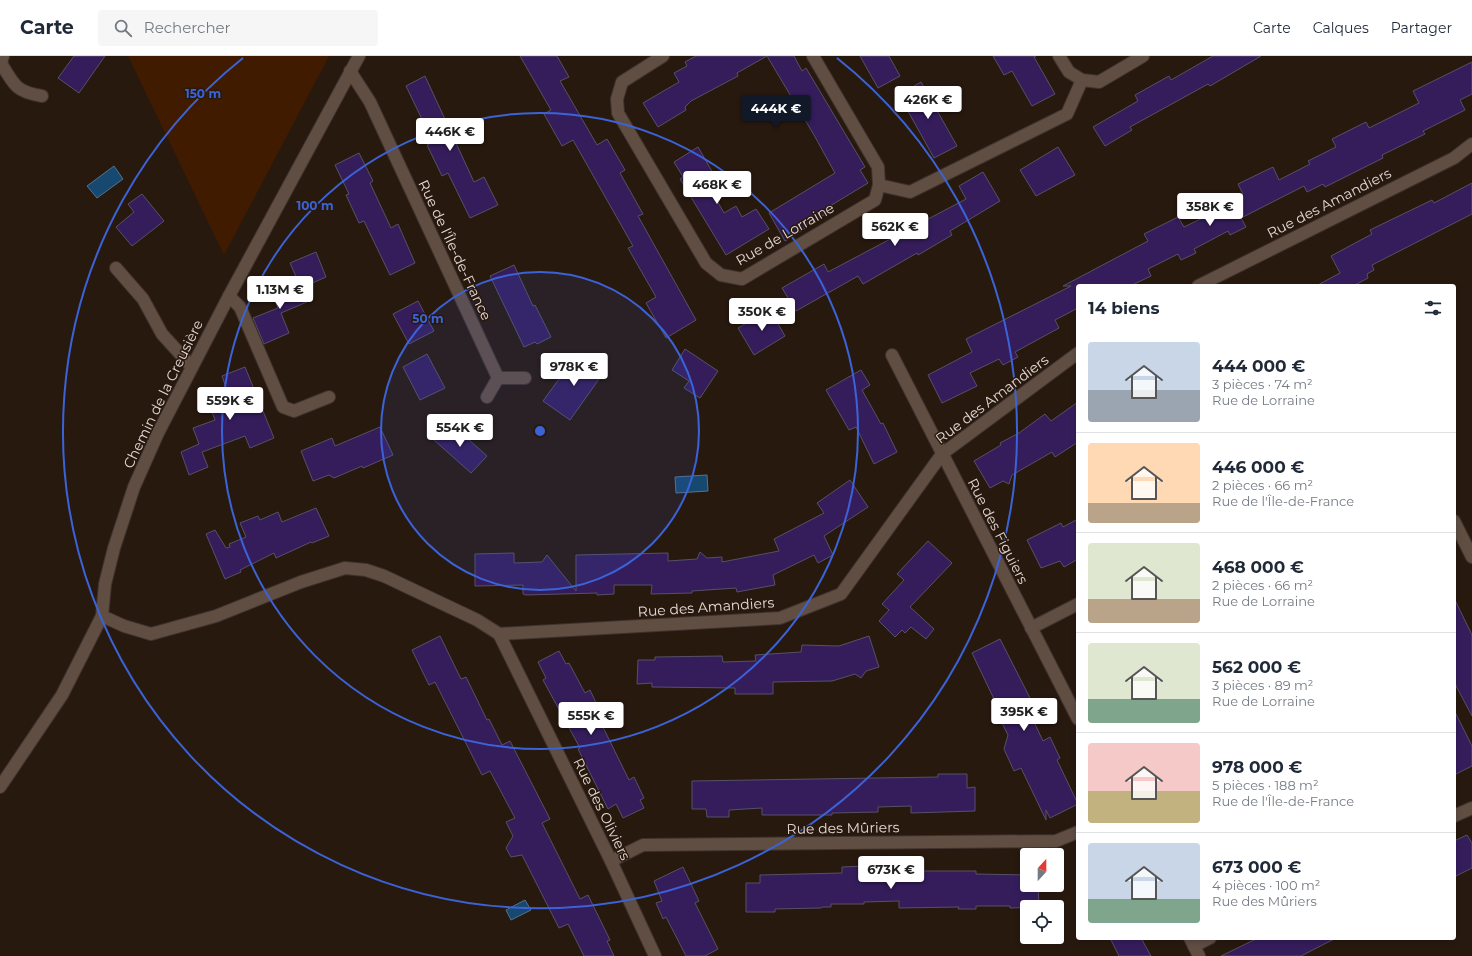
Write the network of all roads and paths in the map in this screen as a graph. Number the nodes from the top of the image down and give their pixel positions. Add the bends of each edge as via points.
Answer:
1 (3, 56) edge
2 (359, 56) edge
3 (663, 56) edge
4 (813, 56) edge
5 (1059, 56) edge
6 (1143, 56) edge
7 (350, 71) junction
8 (1082, 80) junction
9 (42, 96) dead end
10 (1472, 144) edge
11 (879, 185) junction
12 (116, 268) dead end
13 (1202, 284) edge
14 (229, 296) junction
15 (1076, 354) edge
16 (892, 356) dead end
17 (192, 367) junction
18 (498, 378) junction
19 (525, 378) dead end
20 (329, 397) dead end
21 (486, 397) dead end
22 (942, 454) junction
23 (1456, 525) edge
24 (1472, 558) edge
25 (1076, 605) edge
26 (102, 616) junction
27 (1031, 628) junction
28 (499, 634) junction
29 (1076, 715) edge
30 (0, 787) edge
31 (1472, 808) edge
32 (1456, 815) edge
33 (1076, 833) edge
34 (611, 861) junction
35 (1206, 940) edge
36 (1194, 947) edge
37 (655, 956) edge

1 - 9 street via 1,63 11,80 24,93
2 - 7 street, Chemin de la Creusière
3 - 11 street, Rue de Lorraine via 622,82 617,99 618,114 706,263 721,275 742,278 875,200
4 - 11 street via 878,167
5 - 8 street via 1069,72
6 - 8 street via 1099,82
7 - 14 street, Chemin de la Creusière
7 - 18 street, Rue de l'Île-de-France via 370,102
8 - 11 street via 1067,114 910,192
10 - 13 street, Rue des Amandiers via 1454,158
12 - 17 street via 143,299 162,334
14 - 17 street, Chemin de la Creusière
14 - 20 street via 240,307 283,407 294,411
15 - 22 street, Rue des Amandiers
16 - 22 street, Rue des Figuiers
17 - 26 street, Chemin de la Creusière via 134,487 105,584
18 - 19 street
18 - 21 street
22 - 27 street, Rue des Figuiers
22 - 28 street, Rue des Amandiers via 841,594 780,618
23 - 24 street
25 - 27 street
26 - 28 street via 151,634 216,616 301,582 345,568 366,570 384,576 476,620
26 - 30 street, Chemin de la Creusière via 62,695
27 - 29 street, Rue des Figuiers
28 - 34 street, Rue des Oliviers
31 - 32 street
33 - 34 street, Rue des Mûriers via 1056,840 644,845
34 - 37 street, Rue des Oliviers
35 - 36 street

